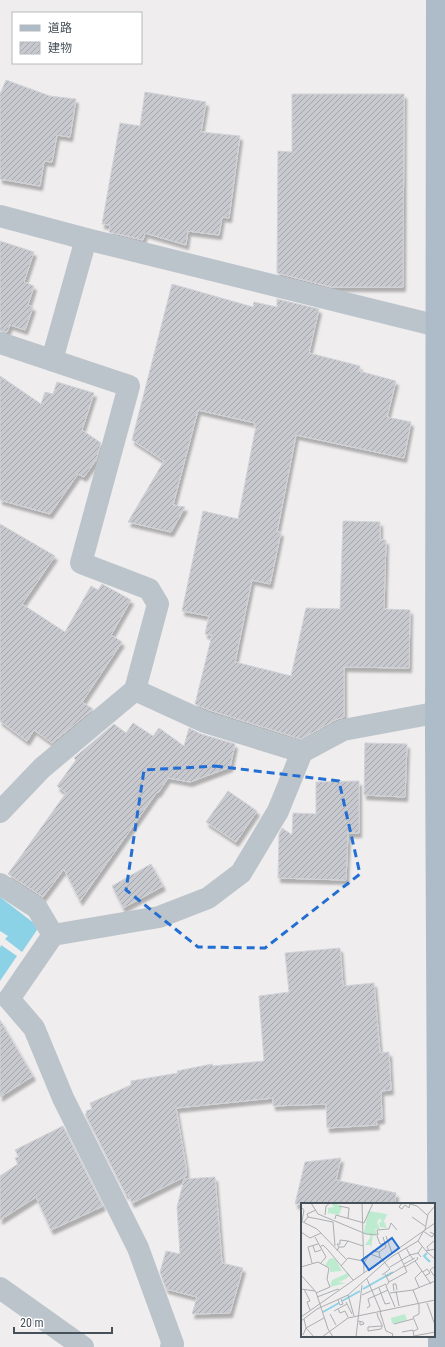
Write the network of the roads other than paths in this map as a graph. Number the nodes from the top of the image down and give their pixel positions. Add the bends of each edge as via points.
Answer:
1 (437, 0) edge
2 (0, 216) edge
3 (86, 240) junction
4 (441, 260) edge
5 (438, 326) junction
6 (0, 342) edge
7 (52, 360) junction
8 (135, 690) junction
9 (441, 712) edge
10 (302, 752) junction
11 (0, 812) edge
12 (0, 884) edge
13 (53, 934) junction
14 (0, 1288) edge
15 (83, 1347) edge
16 (171, 1347) edge
17 (439, 1347) edge

1 - 4 main road
2 - 3 street
3 - 5 street
3 - 7 street
4 - 5 main road
5 - 9 main road
6 - 7 street
7 - 8 street via 129,386 81,563 149,589 158,604
8 - 10 street via 205,722
8 - 11 street via 42,768
9 - 10 street via 343,730
9 - 17 main road
10 - 13 street via 278,811 241,873 208,898 159,917
12 - 13 street via 37,908
13 - 16 street via 9,999 34,1028 63,1098 138,1248 173,1344
14 - 15 street

